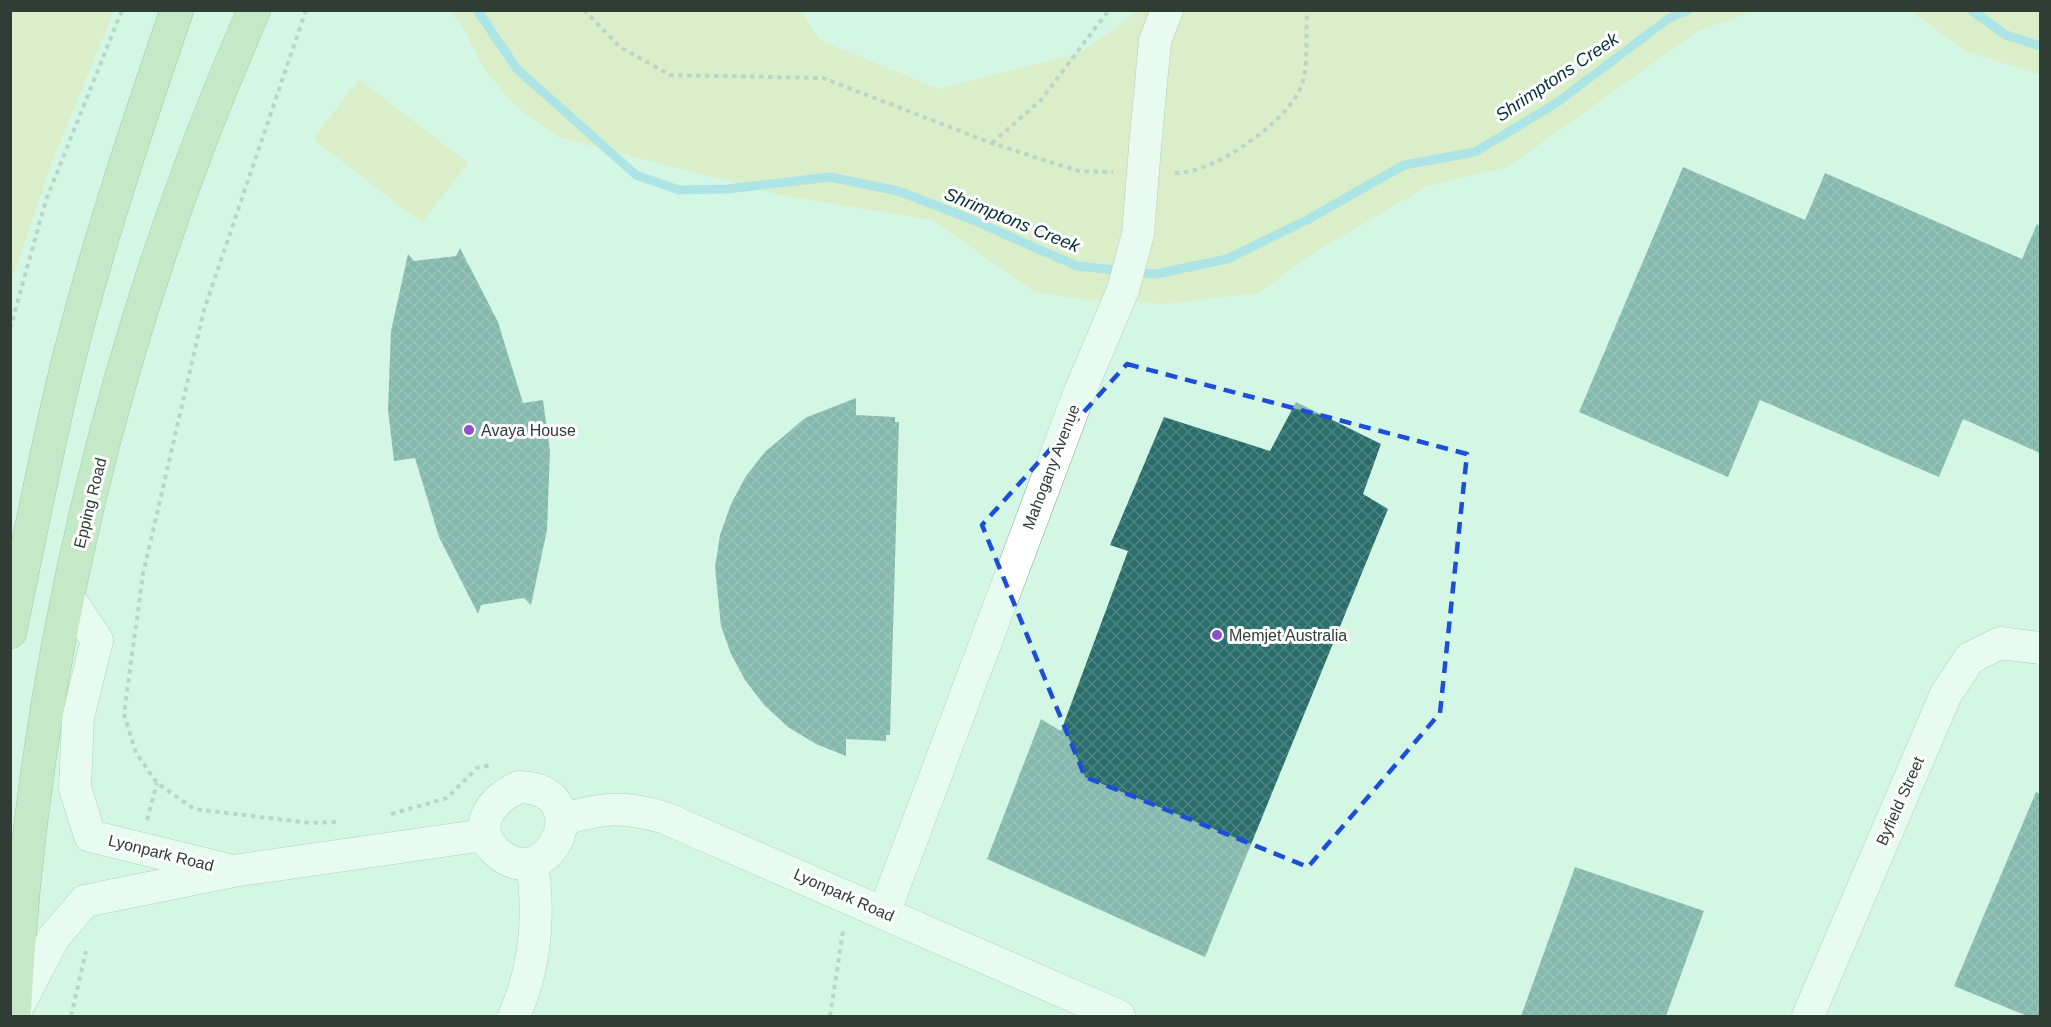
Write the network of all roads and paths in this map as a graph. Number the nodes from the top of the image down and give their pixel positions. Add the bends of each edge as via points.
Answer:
1 (122, 10) edge
2 (177, 10) edge
3 (254, 10) edge
4 (306, 10) edge
5 (584, 10) edge
6 (1109, 10) edge
7 (1167, 10) edge
8 (1307, 10) edge
9 (991, 143) junction
10 (1114, 172) dead end
11 (1174, 173) dead end
12 (10, 328) edge
13 (68, 597) junction
14 (10, 632) edge
15 (2040, 648) edge
16 (495, 764) dead end
17 (381, 817) dead end
18 (562, 820) junction
19 (340, 822) dead end
20 (484, 835) junction
21 (532, 863) junction
22 (233, 871) junction
23 (848, 897) junction
24 (884, 913) junction
25 (14, 1016) edge
26 (514, 1017) edge
27 (830, 1017) edge
28 (1119, 1017) edge
29 (1808, 1017) edge

1 - 12 path via 46,200
2 - 14 main road via 69,358
3 - 13 main road, Epping Road via 225,76 162,246 121,374
4 - 19 path via 204,310 143,574 124,714 136,753 157,783 194,809 310,823
5 - 9 path via 620,47 670,75 823,78
6 - 9 path via 1041,100
7 - 24 street, Mahogany Avenue, bridge via 1155,42 1135,246 1123,290 1079,394
8 - 11 path via 1303,84 1285,114 1237,151 1185,174
9 - 10 path via 1079,171
13 - 22 street, Lyonpark Road via 97,640 78,717 75,788 90,836
13 - 25 main road, Epping Road via 40,760 19,936
15 - 29 street, Byfield Street via 2000,643 1971,658 1946,694
16 - 17 path via 477,768 447,798
18 - 20 street via 547,793 519,787 495,802
18 - 21 street via 560,835 549,852
18 - 23 street, Lyonpark Road via 596,809 657,815
20 - 21 street via 488,845 506,860 523,865
20 - 22 street, Lyonpark Road
21 - 26 street via 538,901 534,957
22 - 25 street, Lyonpark Road via 85,901 54,937
23 - 24 street, Lyonpark Road
23 - 27 path
24 - 28 street, Lyonpark Road

